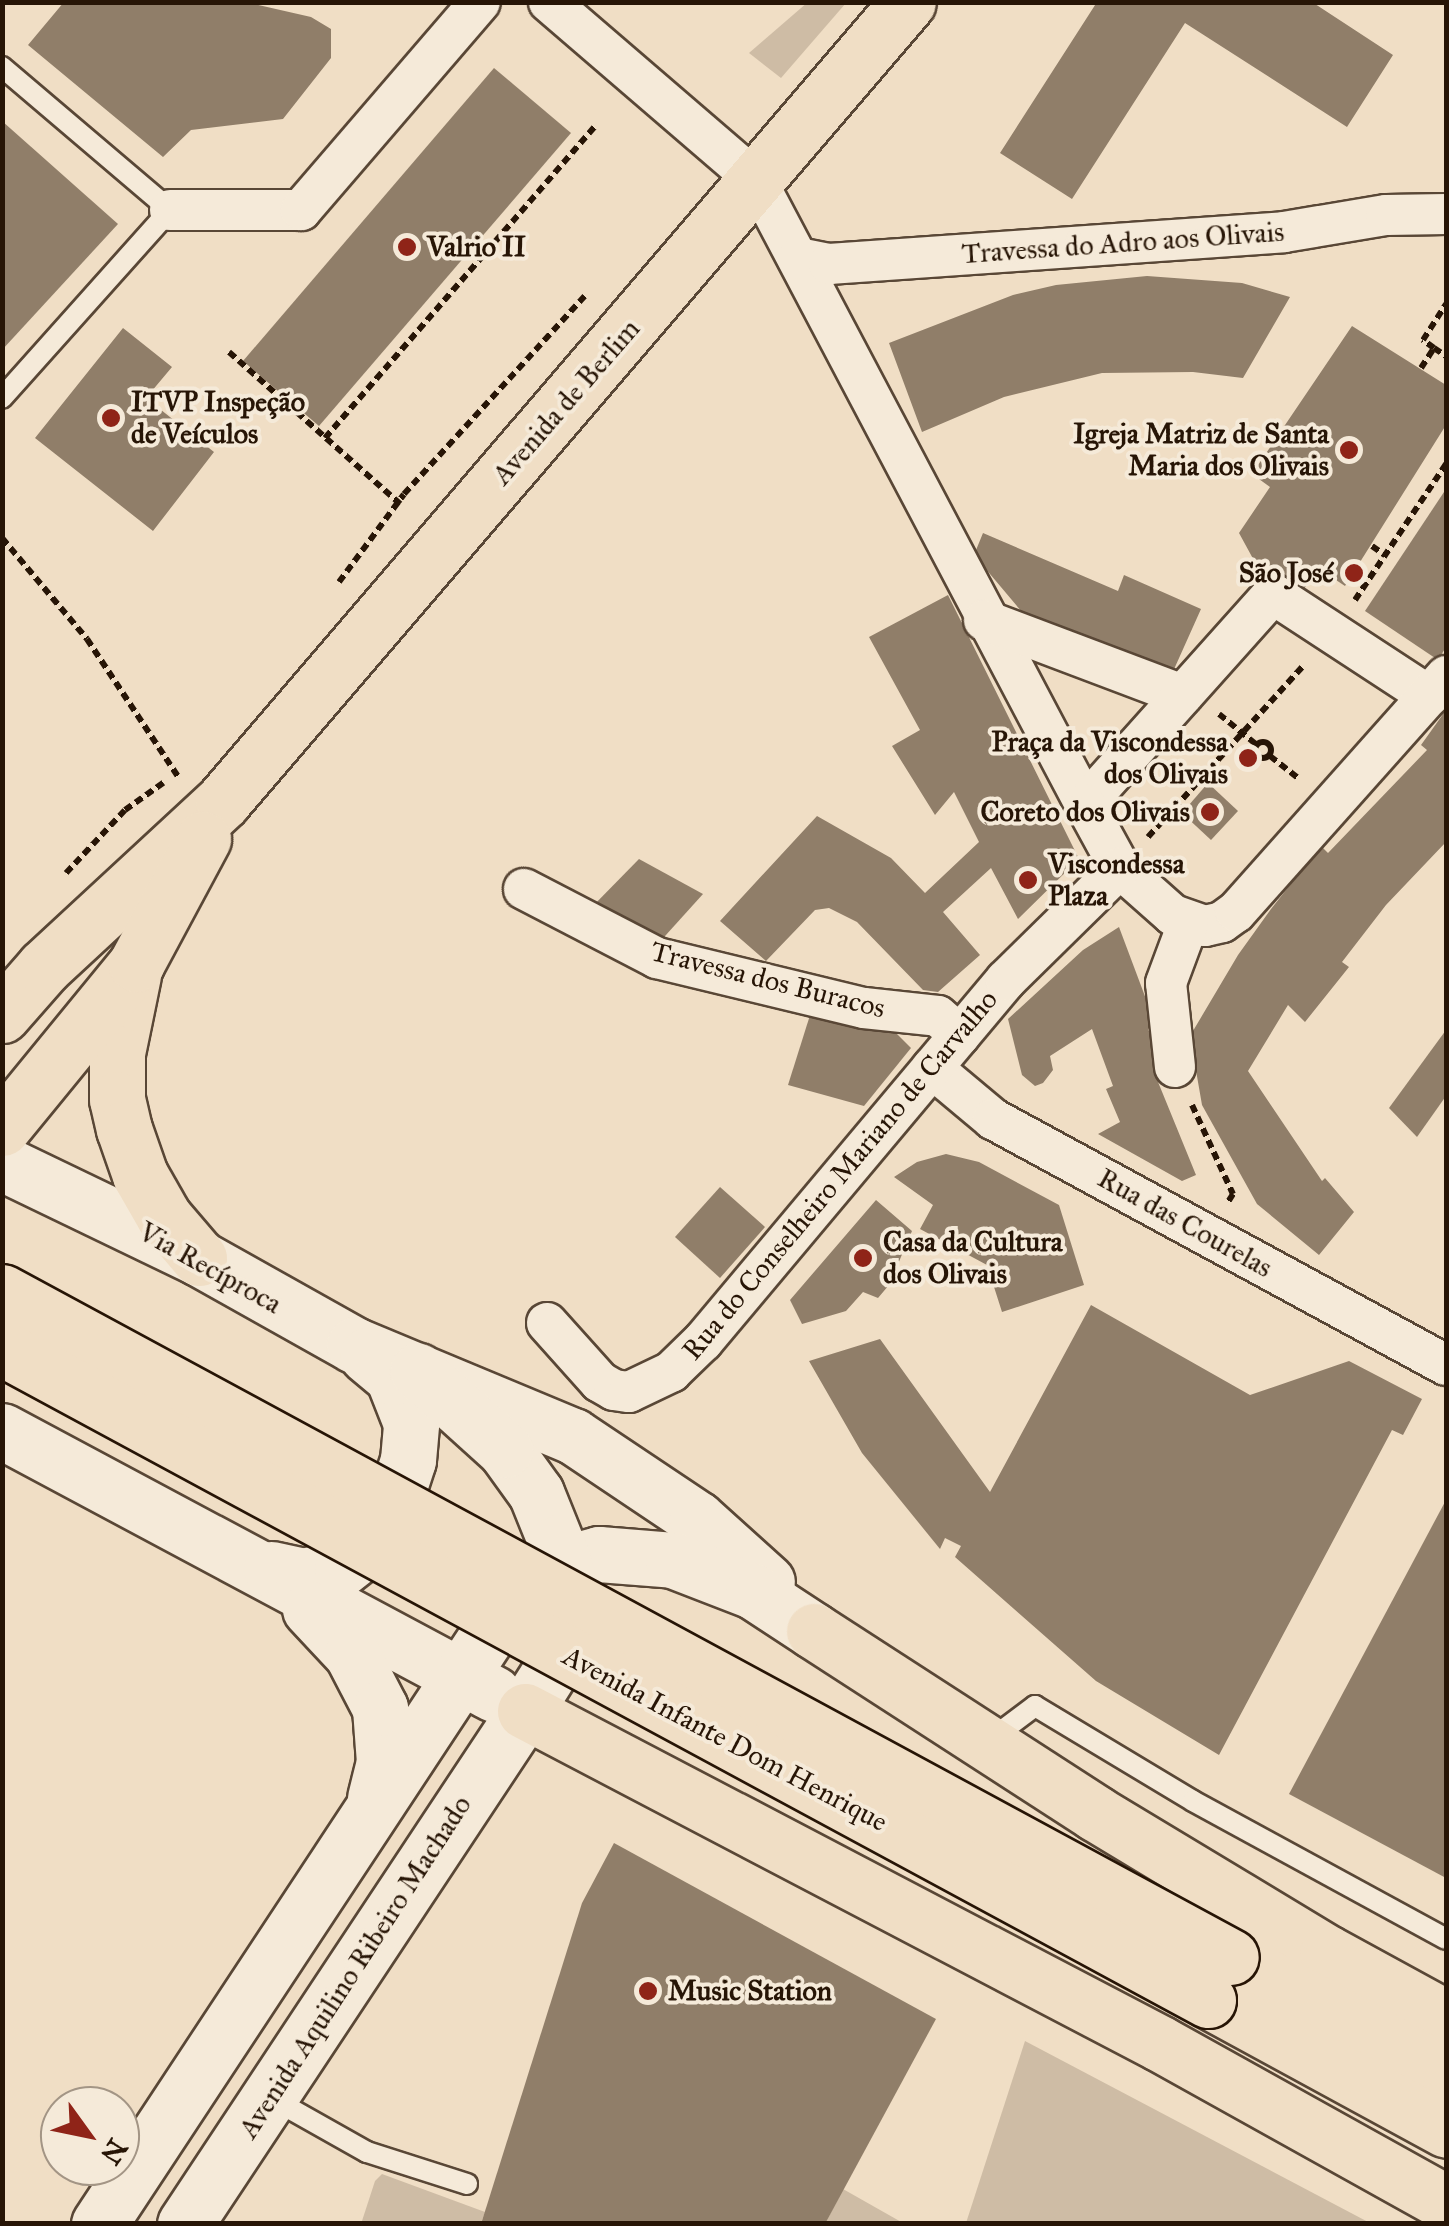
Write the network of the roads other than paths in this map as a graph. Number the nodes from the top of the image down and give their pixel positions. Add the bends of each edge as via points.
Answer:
1 (480, 2) edge
2 (549, 2) edge
3 (908, 2) edge
4 (2, 67) edge
5 (756, 180) junction
6 (170, 210) junction
7 (1446, 214) edge
8 (798, 258) junction
9 (2, 398) edge
10 (984, 620) junction
11 (1438, 686) edge
12 (1182, 695) junction
13 (204, 794) junction
14 (1085, 804) junction
15 (1120, 868) junction
16 (524, 889) dead end
17 (1188, 924) junction
18 (136, 964) junction
19 (23, 979) edge
20 (2, 1015) edge
21 (960, 1034) junction
22 (932, 1068) junction
23 (1175, 1068) road end
24 (2, 1128) edge
25 (2, 1163) edge
26 (199, 1258) junction
27 (2, 1292) edge
28 (547, 1323) dead end
29 (354, 1344) junction
30 (2, 1348) edge
31 (1446, 1365) edge
32 (418, 1371) junction
33 (2, 1431) edge
34 (250, 1560) junction
35 (564, 1560) junction
36 (814, 1632) junction
37 (461, 1676) junction
38 (524, 1711) junction
39 (984, 1744) junction
40 (359, 1830) junction
41 (1446, 1938) edge
42 (1219, 1978) junction
43 (1446, 2018) edge
44 (1446, 2074) edge
45 (269, 2097) junction
46 (1446, 2130) edge
47 (468, 2184) dead end
48 (1446, 2203) edge
49 (98, 2224) edge
50 (186, 2224) edge

1 - 6 street via 301,210
2 - 5 street
3 - 5 main road, Avenida de Berlim
4 - 6 lane
5 - 8 street
5 - 13 main road, Avenida de Berlim
6 - 9 lane
7 - 8 street, Travessa do Adro aos Olivais via 849,263
8 - 10 street
10 - 12 street
10 - 14 street
11 - 12 street via 1273,594
11 - 17 street via 1236,912 1205,926
12 - 14 street
13 - 18 main road, Avenida de Berlim
13 - 19 main road, Avenida de Berlim
14 - 15 street
15 - 17 street
15 - 21 street, Rua do Conselheiro Mariano de Carvalho
16 - 21 street, Travessa dos Buracos via 657,958 864,1008 938,1016
17 - 23 street via 1166,983
18 - 24 main road, Avenida de Berlim
18 - 26 main road via 124,1006 117,1098 140,1175
19 - 20 main road, Avenida de Berlim
21 - 22 street, Rua do Conselheiro Mariano de Carvalho
22 - 28 street, Rua do Conselheiro Mariano de Carvalho via 672,1372 629,1392 614,1390
22 - 31 street, Rua das Courelas via 994,1119
25 - 26 main road, Via Recíproca
26 - 29 main road, Via Recíproca
27 - 42 main road, Avenida Infante Dom Henrique, bridge
29 - 32 main road, Via Recíproca
29 - 34 main road via 393,1377 411,1423 394,1503 364,1552 342,1568 304,1576
30 - 42 main road, Avenida Infante Dom Henrique, bridge
32 - 35 main road, Avenida Aquilino Ribeiro Machado via 505,1450 536,1493
32 - 36 main road, Via Recíproca via 599,1452 697,1519
33 - 34 main road
34 - 37 main road
34 - 40 main road via 332,1630 380,1708 384,1762
35 - 36 main road via 599,1554 673,1560 752,1592
35 - 37 main road via 540,1570 518,1591
35 - 38 main road, Avenida Aquilino Ribeiro Machado via 569,1621 554,1664
36 - 39 main road
37 - 38 main road
37 - 40 main road
38 - 45 main road, Avenida Aquilino Ribeiro Machado
38 - 48 main road via 1159,2043
39 - 41 lane via 1035,1706 1193,1802
39 - 43 main road
40 - 49 main road
42 - 44 main road, Avenida Infante Dom Henrique
42 - 46 main road, Avenida Infante Dom Henrique
45 - 47 lane via 367,2152
45 - 50 main road, Avenida Aquilino Ribeiro Machado

